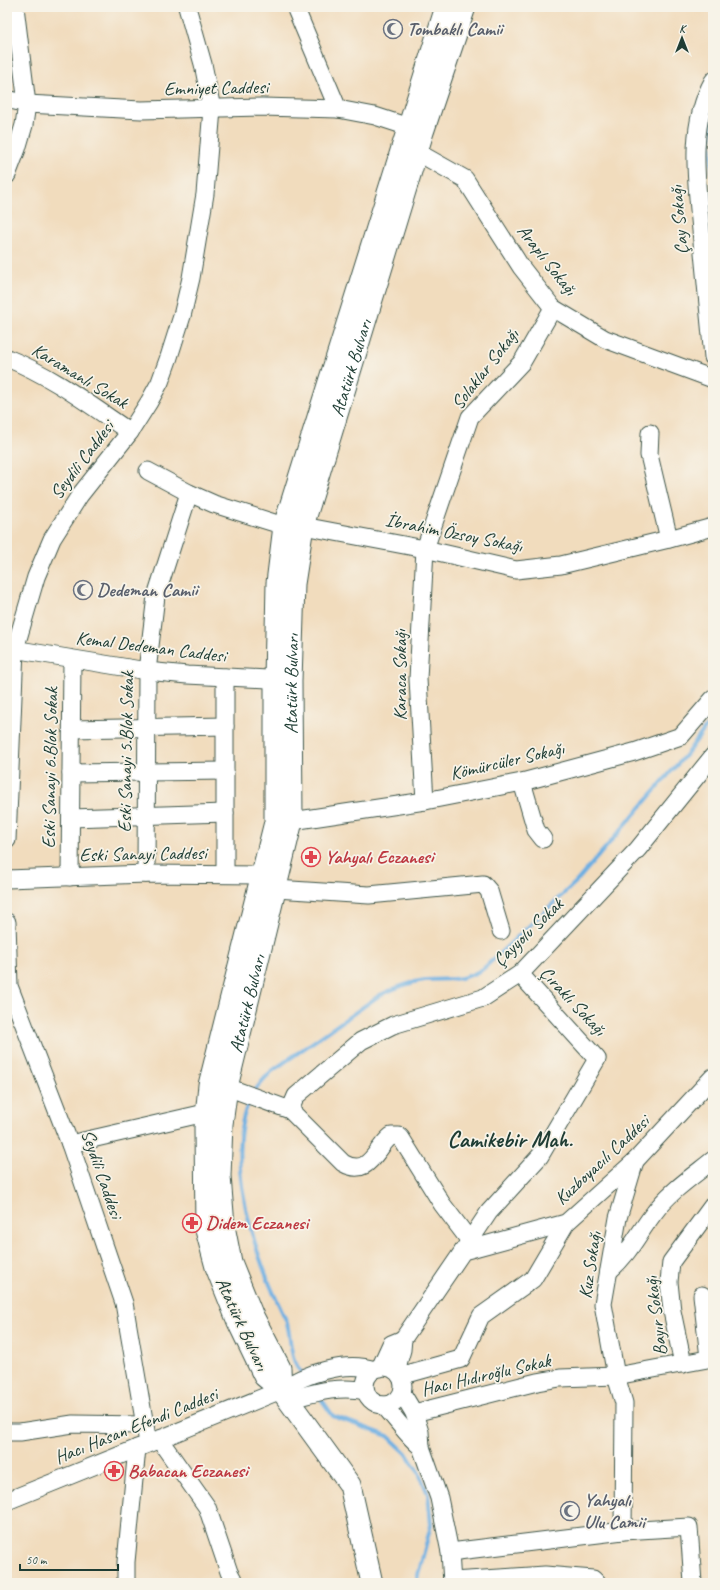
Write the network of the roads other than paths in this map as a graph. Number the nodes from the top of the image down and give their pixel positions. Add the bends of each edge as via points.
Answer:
1 (15, 7) edge
2 (187, 7) edge
3 (295, 7) edge
4 (446, 7) edge
5 (465, 7) edge
6 (713, 80) edge
7 (7, 99) edge
8 (26, 104) junction
9 (338, 108) junction
10 (212, 109) junction
11 (415, 130) junction
12 (417, 152) junction
13 (7, 175) edge
14 (553, 308) junction
15 (713, 357) edge
16 (7, 358) edge
17 (713, 379) edge
18 (130, 432) junction
19 (650, 433) dead end
20 (148, 471) dead end
21 (189, 493) junction
22 (294, 526) junction
23 (713, 526) edge
24 (669, 539) junction
25 (425, 549) junction
26 (11, 649) edge
27 (72, 660) junction
28 (147, 671) junction
29 (225, 677) junction
30 (283, 680) junction
31 (713, 699) edge
32 (225, 726) junction
33 (147, 728) junction
34 (72, 729) junction
35 (713, 756) edge
36 (225, 771) junction
37 (71, 773) junction
38 (146, 773) junction
39 (522, 782) junction
40 (425, 801) junction
41 (225, 814) junction
42 (146, 816) junction
43 (71, 818) junction
44 (292, 821) junction
45 (542, 839) dead end
46 (7, 840) edge
47 (146, 874) junction
48 (225, 874) junction
49 (70, 877) junction
50 (7, 879) edge
51 (272, 880) junction
52 (7, 922) edge
53 (501, 931) dead end
54 (520, 974) junction
55 (713, 1077) edge
56 (244, 1093) junction
57 (290, 1110) junction
58 (205, 1113) junction
59 (70, 1144) junction
60 (713, 1160) edge
61 (635, 1161) junction
62 (713, 1205) edge
63 (566, 1223) junction
64 (466, 1246) junction
65 (608, 1271) junction
66 (702, 1295) dead end
67 (403, 1338) junction
68 (711, 1358) edge
69 (683, 1364) junction
70 (377, 1369) junction
71 (398, 1374) junction
72 (616, 1376) junction
73 (366, 1390) junction
74 (402, 1393) junction
75 (290, 1395) junction
76 (383, 1405) junction
77 (414, 1413) junction
78 (145, 1425) junction
79 (7, 1432) edge
80 (148, 1443) junction
81 (421, 1447) junction
82 (7, 1501) edge
83 (623, 1531) junction
84 (450, 1552) junction
85 (231, 1579) edge
86 (492, 1581) edge
87 (452, 1582) edge
88 (126, 1583) edge
89 (372, 1583) edge
90 (597, 1583) edge
91 (693, 1583) edge

1 - 8 street
2 - 10 street, Seydili Caddesi
3 - 9 street
4 - 11 main road
5 - 11 main road
6 - 15 street, Çay Sokağı via 699,120 694,155
7 - 8 street, Emniyet Caddesi
8 - 10 street, Emniyet Caddesi via 141,110
8 - 13 street via 21,137
9 - 10 street, Emniyet Caddesi
9 - 11 street, Emniyet Caddesi via 375,116
10 - 18 street, Seydili Caddesi via 206,194 182,316 160,382
11 - 12 main road, Atatürk Bulvarı
11 - 22 main road, Atatürk Bulvarı
12 - 14 street, Araplı Sokağı via 465,179 520,267
12 - 22 main road, Atatürk Bulvarı
14 - 17 street, Araplı Sokağı via 605,339
14 - 25 street, Solaklar Sokağı via 522,362 470,417
16 - 18 street, Karamanlı Sokak via 50,378
18 - 26 street, Seydili Caddesi via 80,495 52,539
19 - 24 street via 649,456
20 - 21 street
21 - 22 street via 221,506
21 - 28 street, Eski Sanayi 5.Blok Sokak via 156,596
22 - 25 street, İbrahim Özsoy Sokağı
22 - 30 main road, Atatürk Bulvarı via 294,584
23 - 24 street, İbrahim Özsoy Sokağı
24 - 25 street, İbrahim Özsoy Sokağı via 561,565 516,570
25 - 40 street, Karaca Sokağı via 418,679
26 - 27 street, Kemal Dedeman Caddesi
26 - 46 street, Seydili Caddesi
27 - 28 street, Kemal Dedeman Caddesi
27 - 34 street, Eski Sanayi 6.Blok Sokak
28 - 29 street, Kemal Dedeman Caddesi
28 - 33 street, Eski Sanayi 5.Blok Sokak
29 - 30 street, Kemal Dedeman Caddesi
29 - 32 street
30 - 44 main road, Atatürk Bulvarı
30 - 51 main road, Atatürk Bulvarı
31 - 39 street, Kömürcüler Sokağı via 681,736 634,752
32 - 33 street
32 - 36 street
33 - 34 street
33 - 38 street, Eski Sanayi 5.Blok Sokak
34 - 37 street, Eski Sanayi 6.Blok Sokak
35 - 54 street, Çayyolu Sokak via 638,849
36 - 38 street
36 - 41 street
37 - 38 street
37 - 43 street, Eski Sanayi 6.Blok Sokak
38 - 42 street, Eski Sanayi 5.Blok Sokak
39 - 40 street, Kömürcüler Sokağı
39 - 45 street via 536,830
40 - 44 street, Kömürcüler Sokağı
41 - 42 street
41 - 48 street
42 - 43 street
42 - 47 street, Eski Sanayi 5.Blok Sokak
43 - 49 street, Eski Sanayi 6.Blok Sokak
44 - 51 main road, Atatürk Bulvarı
47 - 48 street, Eski Sanayi Caddesi
47 - 49 street, Eski Sanayi Caddesi
48 - 51 street, Eski Sanayi Caddesi
49 - 50 street, Eski Sanayi Caddesi
51 - 53 street, Eski Sanayi Caddesi via 369,895 483,884 489,891
51 - 56 main road, Atatürk Bulvarı
51 - 58 main road, Atatürk Bulvarı via 209,1085
52 - 59 street, Seydili Caddesi via 9,986
54 - 57 street, Çayyolu Sokak via 482,998 393,1025 361,1041 296,1096
54 - 64 street, Çıraklı Sokağı via 597,1059 540,1156 488,1212
55 - 61 street, Kuzboyacılı Caddesi
56 - 57 street
56 - 75 main road, Atatürk Bulvarı via 222,1124 220,1176 224,1226 231,1262
57 - 64 street via 350,1167 357,1168 369,1162 391,1136 399,1136
58 - 59 street
58 - 75 main road, Atatürk Bulvarı via 206,1230 216,1267 238,1322 264,1376
59 - 78 street, Seydili Caddesi via 124,1303
60 - 65 street via 661,1204 626,1254
61 - 63 street, Kuzboyacılı Caddesi
61 - 65 street, Kuz Sokağı via 618,1218
62 - 69 street, Bayır Sokağı via 671,1262 669,1282 672,1311
63 - 64 street, Kuzboyacılı Caddesi
63 - 71 street via 532,1279 481,1316 461,1359
64 - 67 street
65 - 72 street, Kuz Sokağı via 603,1304
66 - 68 street
67 - 70 street via 391,1344
67 - 71 street
68 - 69 street, Hacı Hıdıroğlu Sokak
69 - 72 street, Hacı Hıdıroğlu Sokak
70 - 71 street via 391,1368
70 - 73 street via 367,1379
70 - 75 street via 348,1366 301,1378
71 - 74 street via 403,1381
72 - 77 street, Hacı Hıdıroğlu Sokak via 560,1378 537,1382
72 - 83 street, Kuz Sokağı via 624,1403
73 - 75 street via 342,1388
73 - 76 street via 372,1400
74 - 76 street via 394,1402
74 - 77 street
75 - 80 street, Hacı Hasan Efendi Caddesi
75 - 89 main road via 350,1485
76 - 81 street
77 - 81 street via 420,1432
78 - 79 street via 73,1424
78 - 80 street, Seydili Caddesi
80 - 82 street, Hacı Hasan Efendi Caddesi
80 - 85 street via 207,1507
80 - 88 street via 126,1562
81 - 84 street via 439,1498
83 - 84 street
83 - 91 street via 689,1527
84 - 87 street
86 - 87 street
86 - 90 street via 545,1575 592,1579

